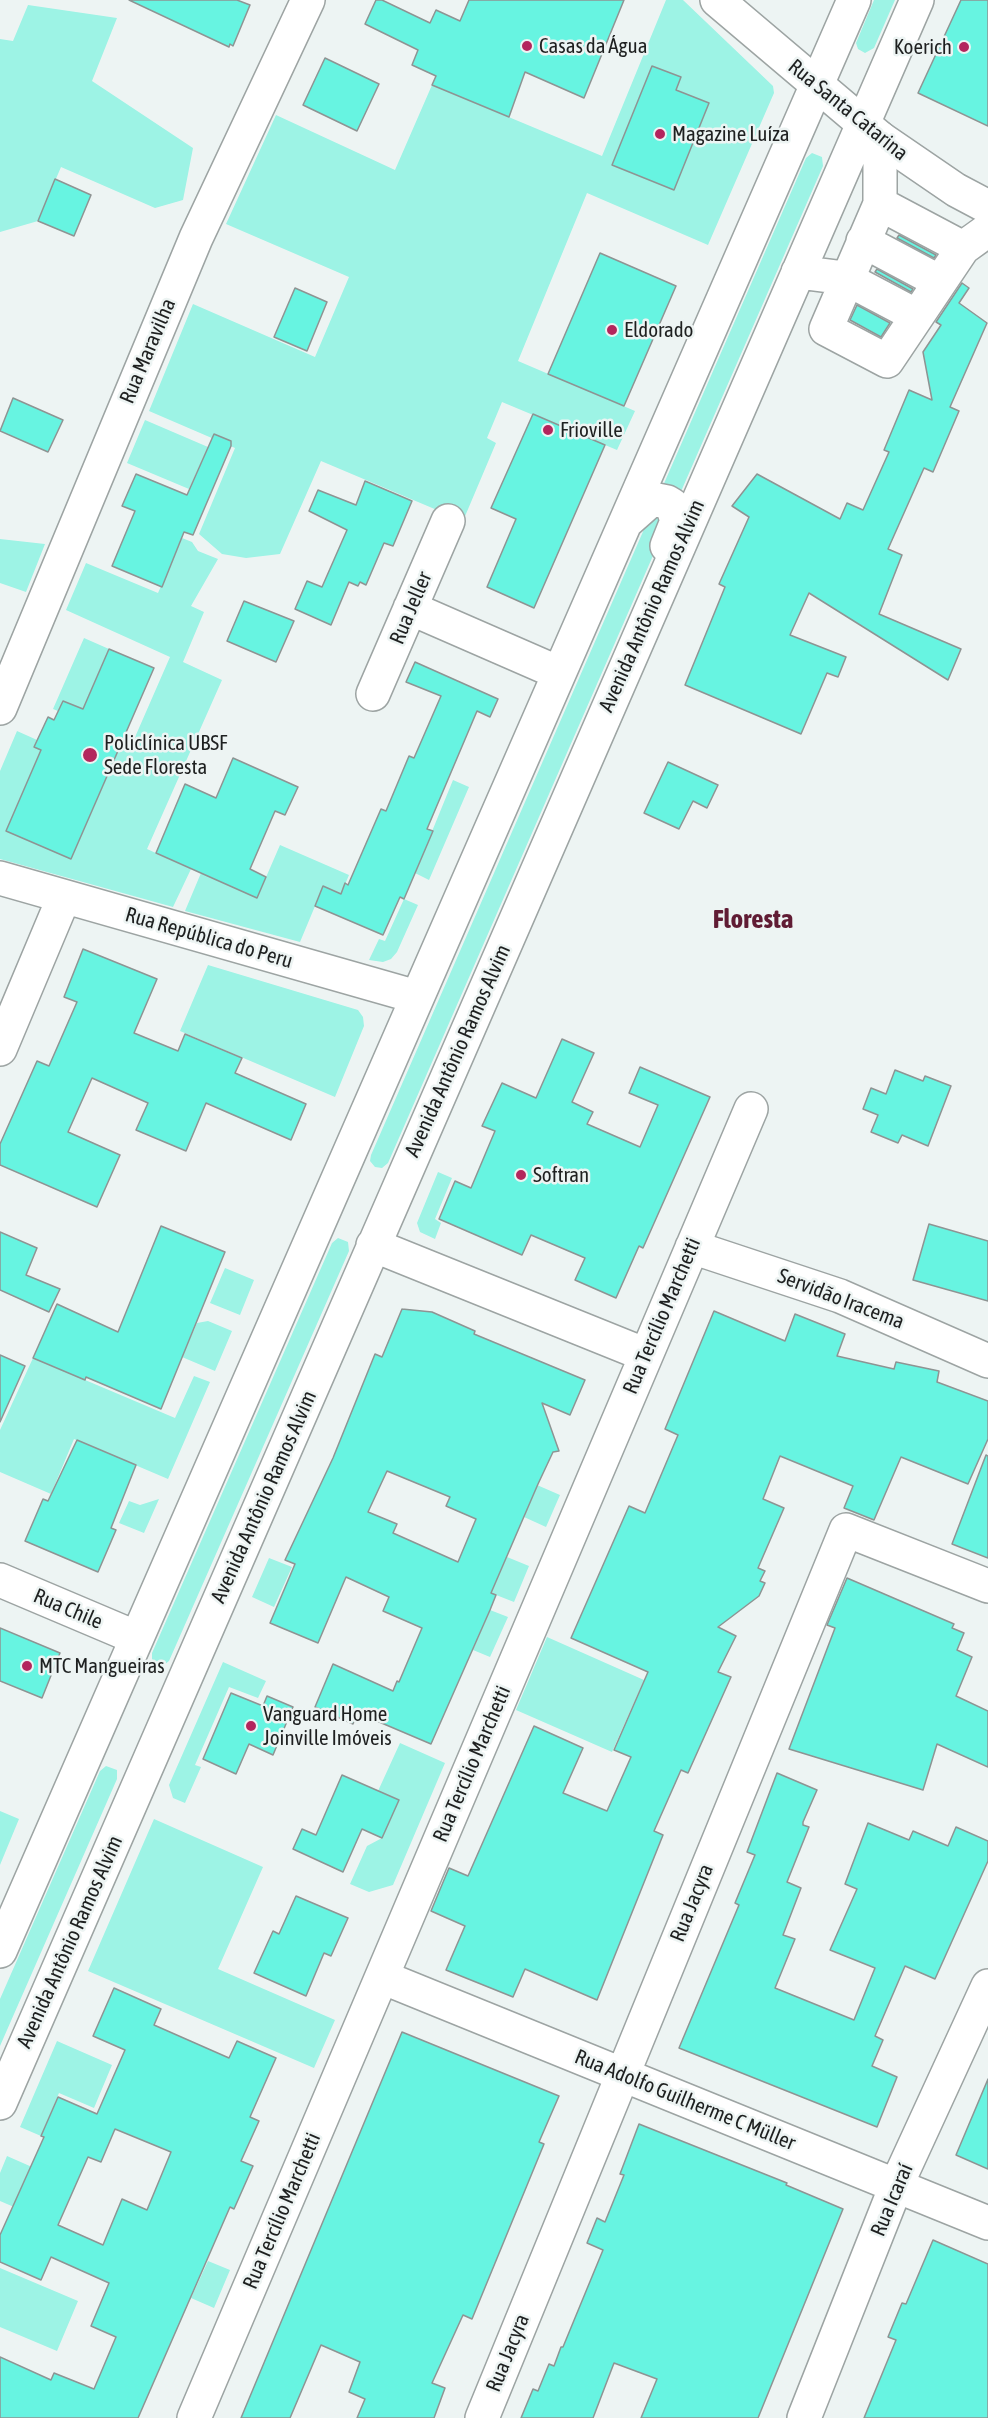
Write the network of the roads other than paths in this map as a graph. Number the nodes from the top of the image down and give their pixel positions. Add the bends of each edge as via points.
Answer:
1 (308, 0) edge
2 (717, 0) edge
3 (854, 0) edge
4 (917, 0) edge
5 (816, 86) junction
6 (871, 131) junction
7 (988, 207) edge
8 (859, 251) junction
9 (798, 272) junction
10 (942, 282) edge
11 (448, 521) dead end
12 (625, 524) junction
13 (410, 608) junction
14 (648, 614) junction
15 (559, 674) junction
16 (373, 694) dead end
17 (0, 708) edge
18 (0, 878) edge
19 (64, 897) junction
20 (417, 997) junction
21 (0, 1049) edge
22 (751, 1109) dead end
23 (374, 1245) junction
24 (692, 1247) junction
25 (646, 1355) junction
26 (988, 1360) edge
27 (0, 1580) edge
28 (988, 1586) edge
29 (137, 1638) junction
30 (0, 1951) edge
31 (382, 1977) junction
32 (988, 1986) edge
33 (622, 2075) junction
34 (0, 2103) edge
35 (896, 2186) junction
36 (988, 2223) edge
37 (194, 2418) edge
38 (482, 2418) edge
39 (804, 2418) edge

1 - 17 street, Rua Maravilha via 196,238
2 - 5 street, Rua Santa Catarina
3 - 5 street
4 - 6 street, Avenida Antônio Ramos Alvim
5 - 6 street, Rua Santa Catarina
5 - 12 street
6 - 7 street, Rua Santa Catarina via 956,190
6 - 8 street
6 - 9 street, Avenida Antônio Ramos Alvim
8 - 9 street
8 - 10 street
8 - 10 street
8 - 10 street via 826,329 885,361
9 - 14 street, Avenida Antônio Ramos Alvim
11 - 13 street, Rua Jeller
12 - 14 street via 652,499 667,502 676,514 676,526 644,599
12 - 15 street
13 - 15 street
13 - 16 street, Rua Jeller
14 - 23 street, Avenida Antônio Ramos Alvim
15 - 20 street
18 - 19 street, Rua República do Peru
19 - 20 street, Rua República do Peru
19 - 21 street
20 - 29 street
22 - 24 street, Rua Tercílio Marchetti
23 - 25 street
23 - 34 street, Avenida Antônio Ramos Alvim
24 - 25 street, Rua Tercílio Marchetti
24 - 26 street, Servidão Iracema via 840,1296
25 - 31 street, Rua Tercílio Marchetti
27 - 29 street, Rua Chile
28 - 33 street, Rua Jacyra via 846,1530
29 - 30 street
31 - 33 street, Rua Adolfo Guilherme C Müller
31 - 37 street, Rua Tercílio Marchetti
32 - 35 street, Rua Icaraí
33 - 35 street, Rua Adolfo Guilherme C Müller
33 - 38 street, Rua Jacyra
35 - 36 street, Rua Adolfo Guilherme C Müller
35 - 39 street, Rua Icaraí

